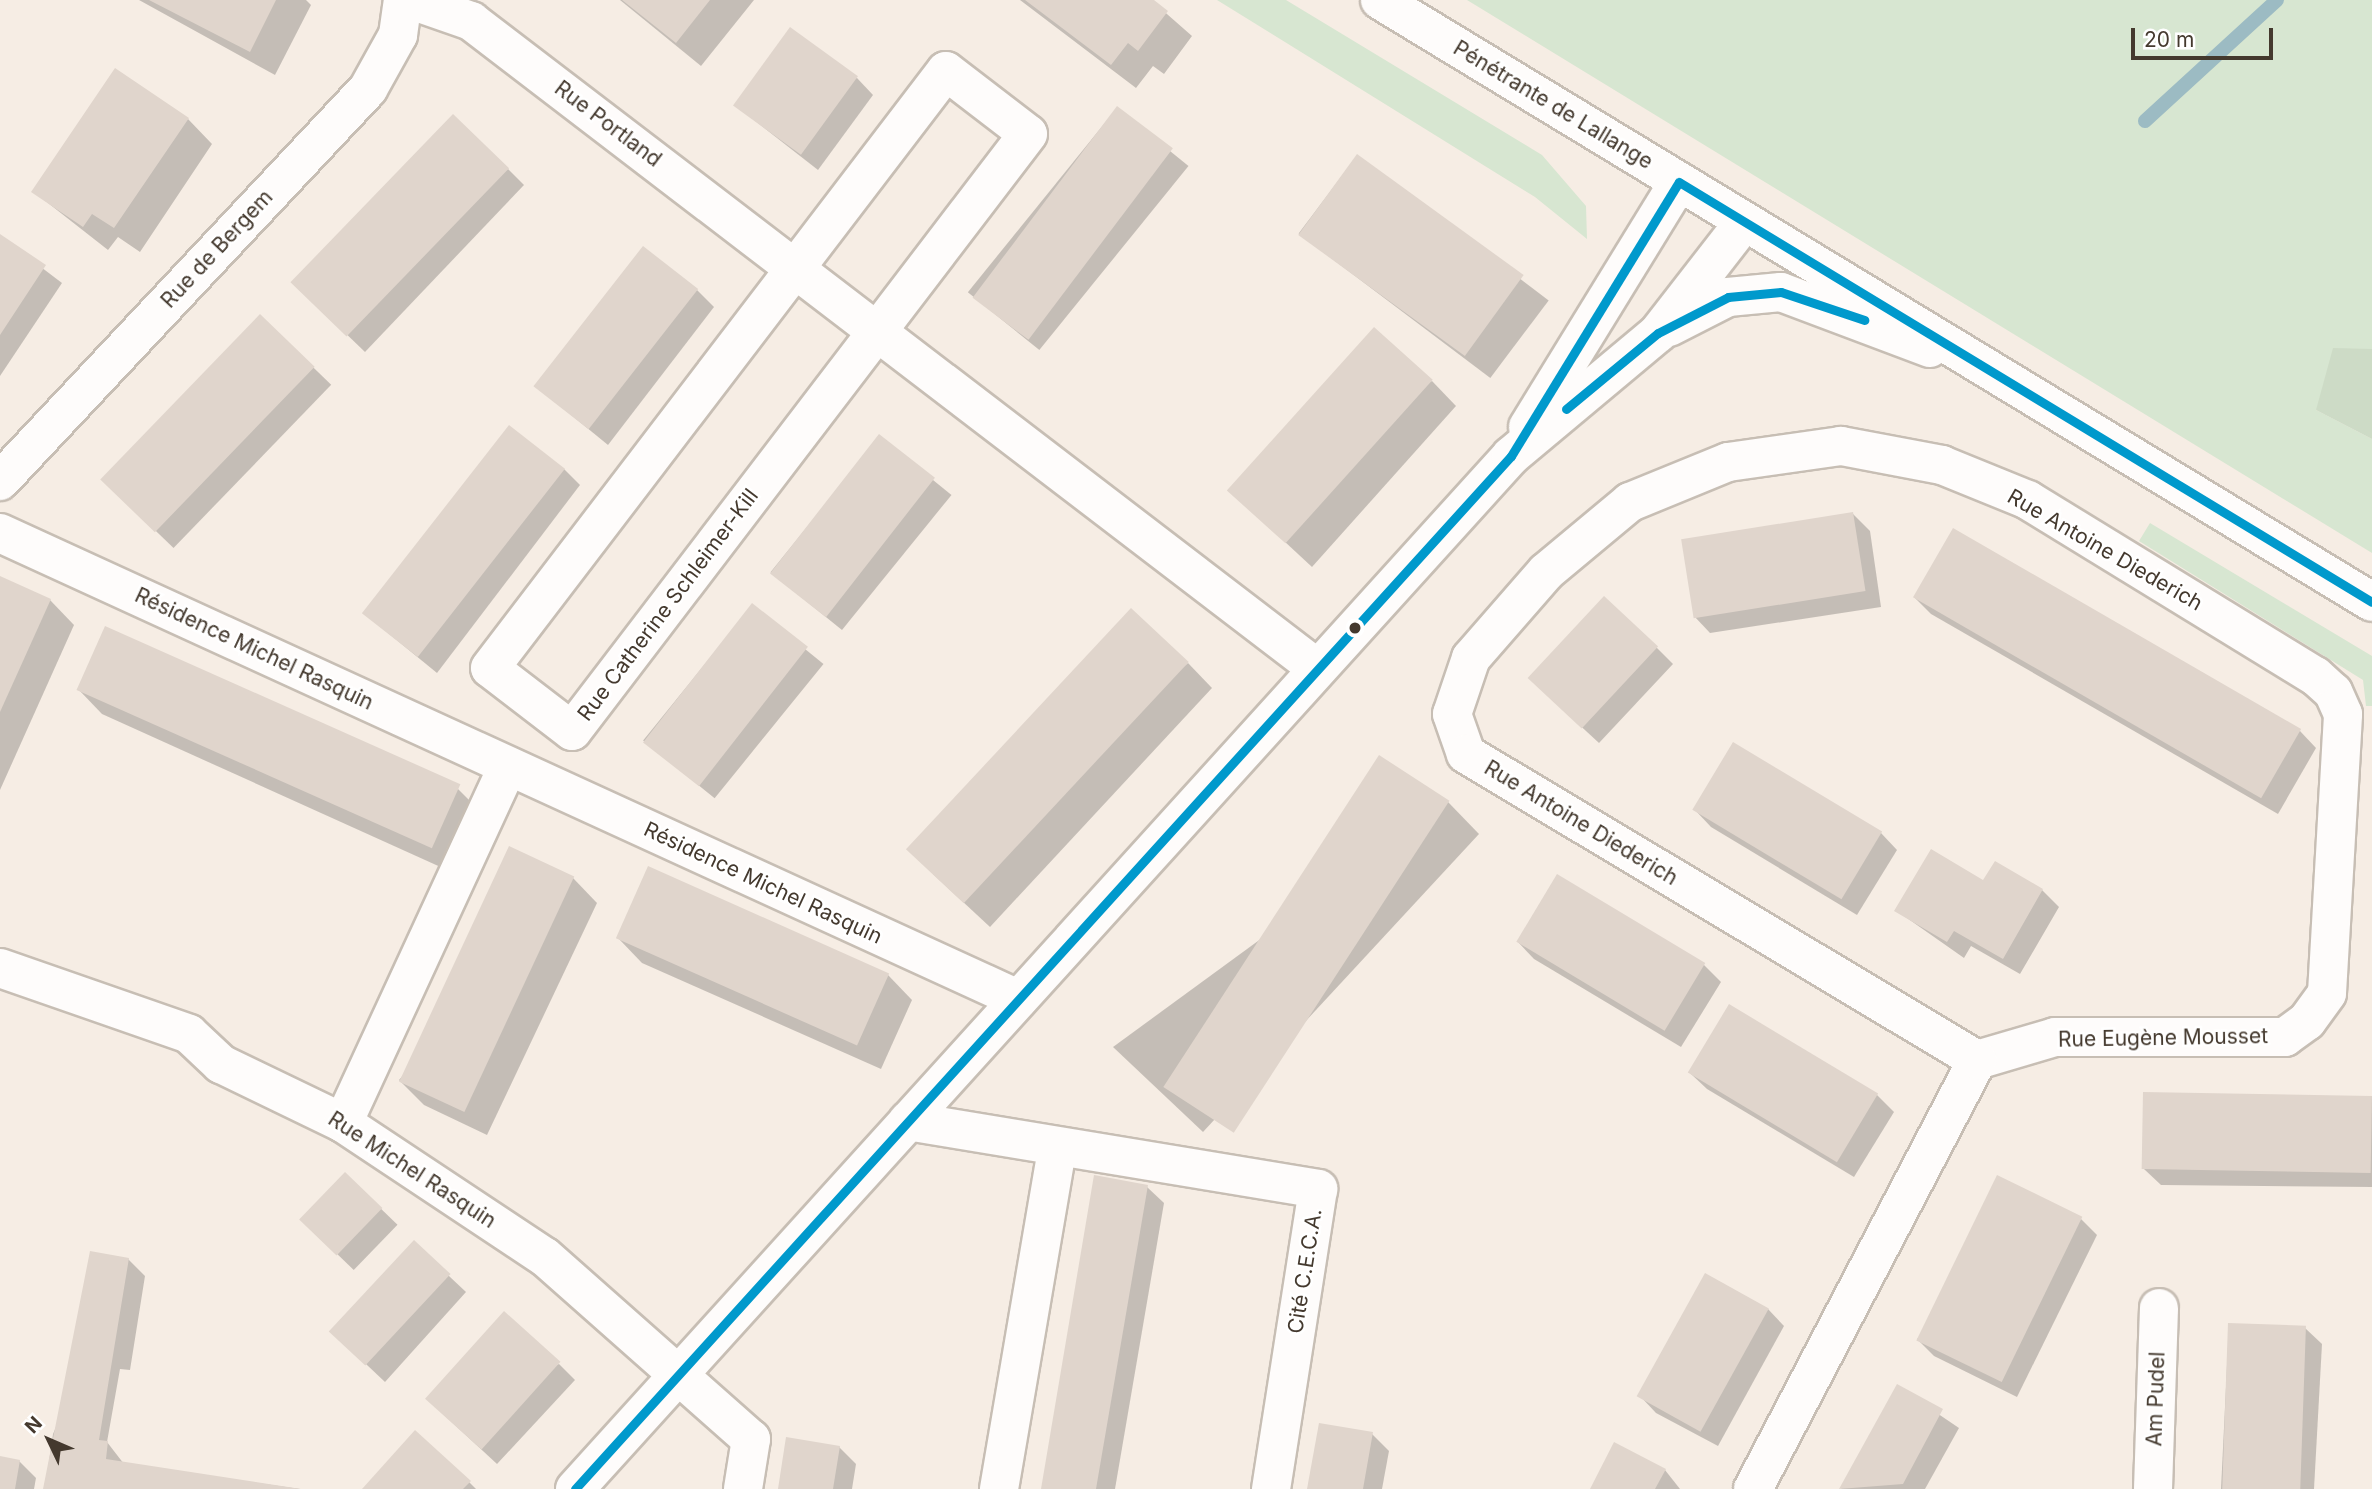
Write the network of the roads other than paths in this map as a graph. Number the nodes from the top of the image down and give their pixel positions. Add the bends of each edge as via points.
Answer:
1 (403, 0) edge
2 (411, 0) edge
3 (1380, 0) edge
4 (1679, 182) junction
5 (1744, 222) junction
6 (796, 266) junction
7 (879, 330) junction
8 (1658, 333) junction
9 (2006, 380) junction
10 (1511, 456) junction
11 (0, 481) edge
12 (0, 533) edge
13 (2372, 602) edge
14 (1318, 668) junction
15 (2343, 714) joint
16 (508, 766) junction
17 (0, 968) edge
18 (1018, 999) junction
19 (1977, 1060) junction
20 (908, 1121) junction
21 (344, 1123) junction
22 (1057, 1148) junction
23 (2159, 1308) dead end
24 (679, 1374) junction
25 (575, 1489) edge
26 (743, 1489) edge
27 (999, 1489) edge
28 (1271, 1489) edge
29 (1753, 1489) edge
30 (2153, 1489) edge

1 - 11 street, Rue de Bergem via 398,35 368,89
2 - 6 street, Rue Portland via 471,21
3 - 4 street, Pénétrante de Lallange
4 - 5 street, Pénétrante de Lallange
4 - 10 street
5 - 8 street
5 - 9 street, Pénétrante de Lallange
6 - 7 street
6 - 7 street, Rue Catherine Schleimer-Kill via 946,71 1028,134
6 - 7 street, Rue Catherine Schleimer-Kill via 490,668 572,731
7 - 14 street
8 - 9 street via 1728,297 1781,292 1830,305
8 - 10 street
9 - 13 street, Pénétrante de Lallange
10 - 14 street
12 - 16 street, Résidence Michel Rasquin
14 - 18 street
15 - 19 street, Rue Eugène Mousset via 2327,993 2307,1021 2284,1037 2056,1037
15 - 19 street, Rue Antoine Diederich via 2333,692 2315,676 2028,500 1942,465 1841,446 1728,462 1630,502 1546,572 1471,658 1452,714 1466,754
16 - 18 street, Résidence Michel Rasquin
16 - 21 street
17 - 21 street, Rue Michel Rasquin via 189,1034 221,1064
18 - 20 street
19 - 29 street
20 - 22 street, Cité C.E.C.A.
20 - 24 street
21 - 24 street, Rue Michel Rasquin via 545,1257
22 - 27 street
22 - 28 street, Cité C.E.C.A. via 1318,1189
23 - 30 street, Am Pudel
24 - 25 street
24 - 26 street, Rue Michel Rasquin via 751,1440

